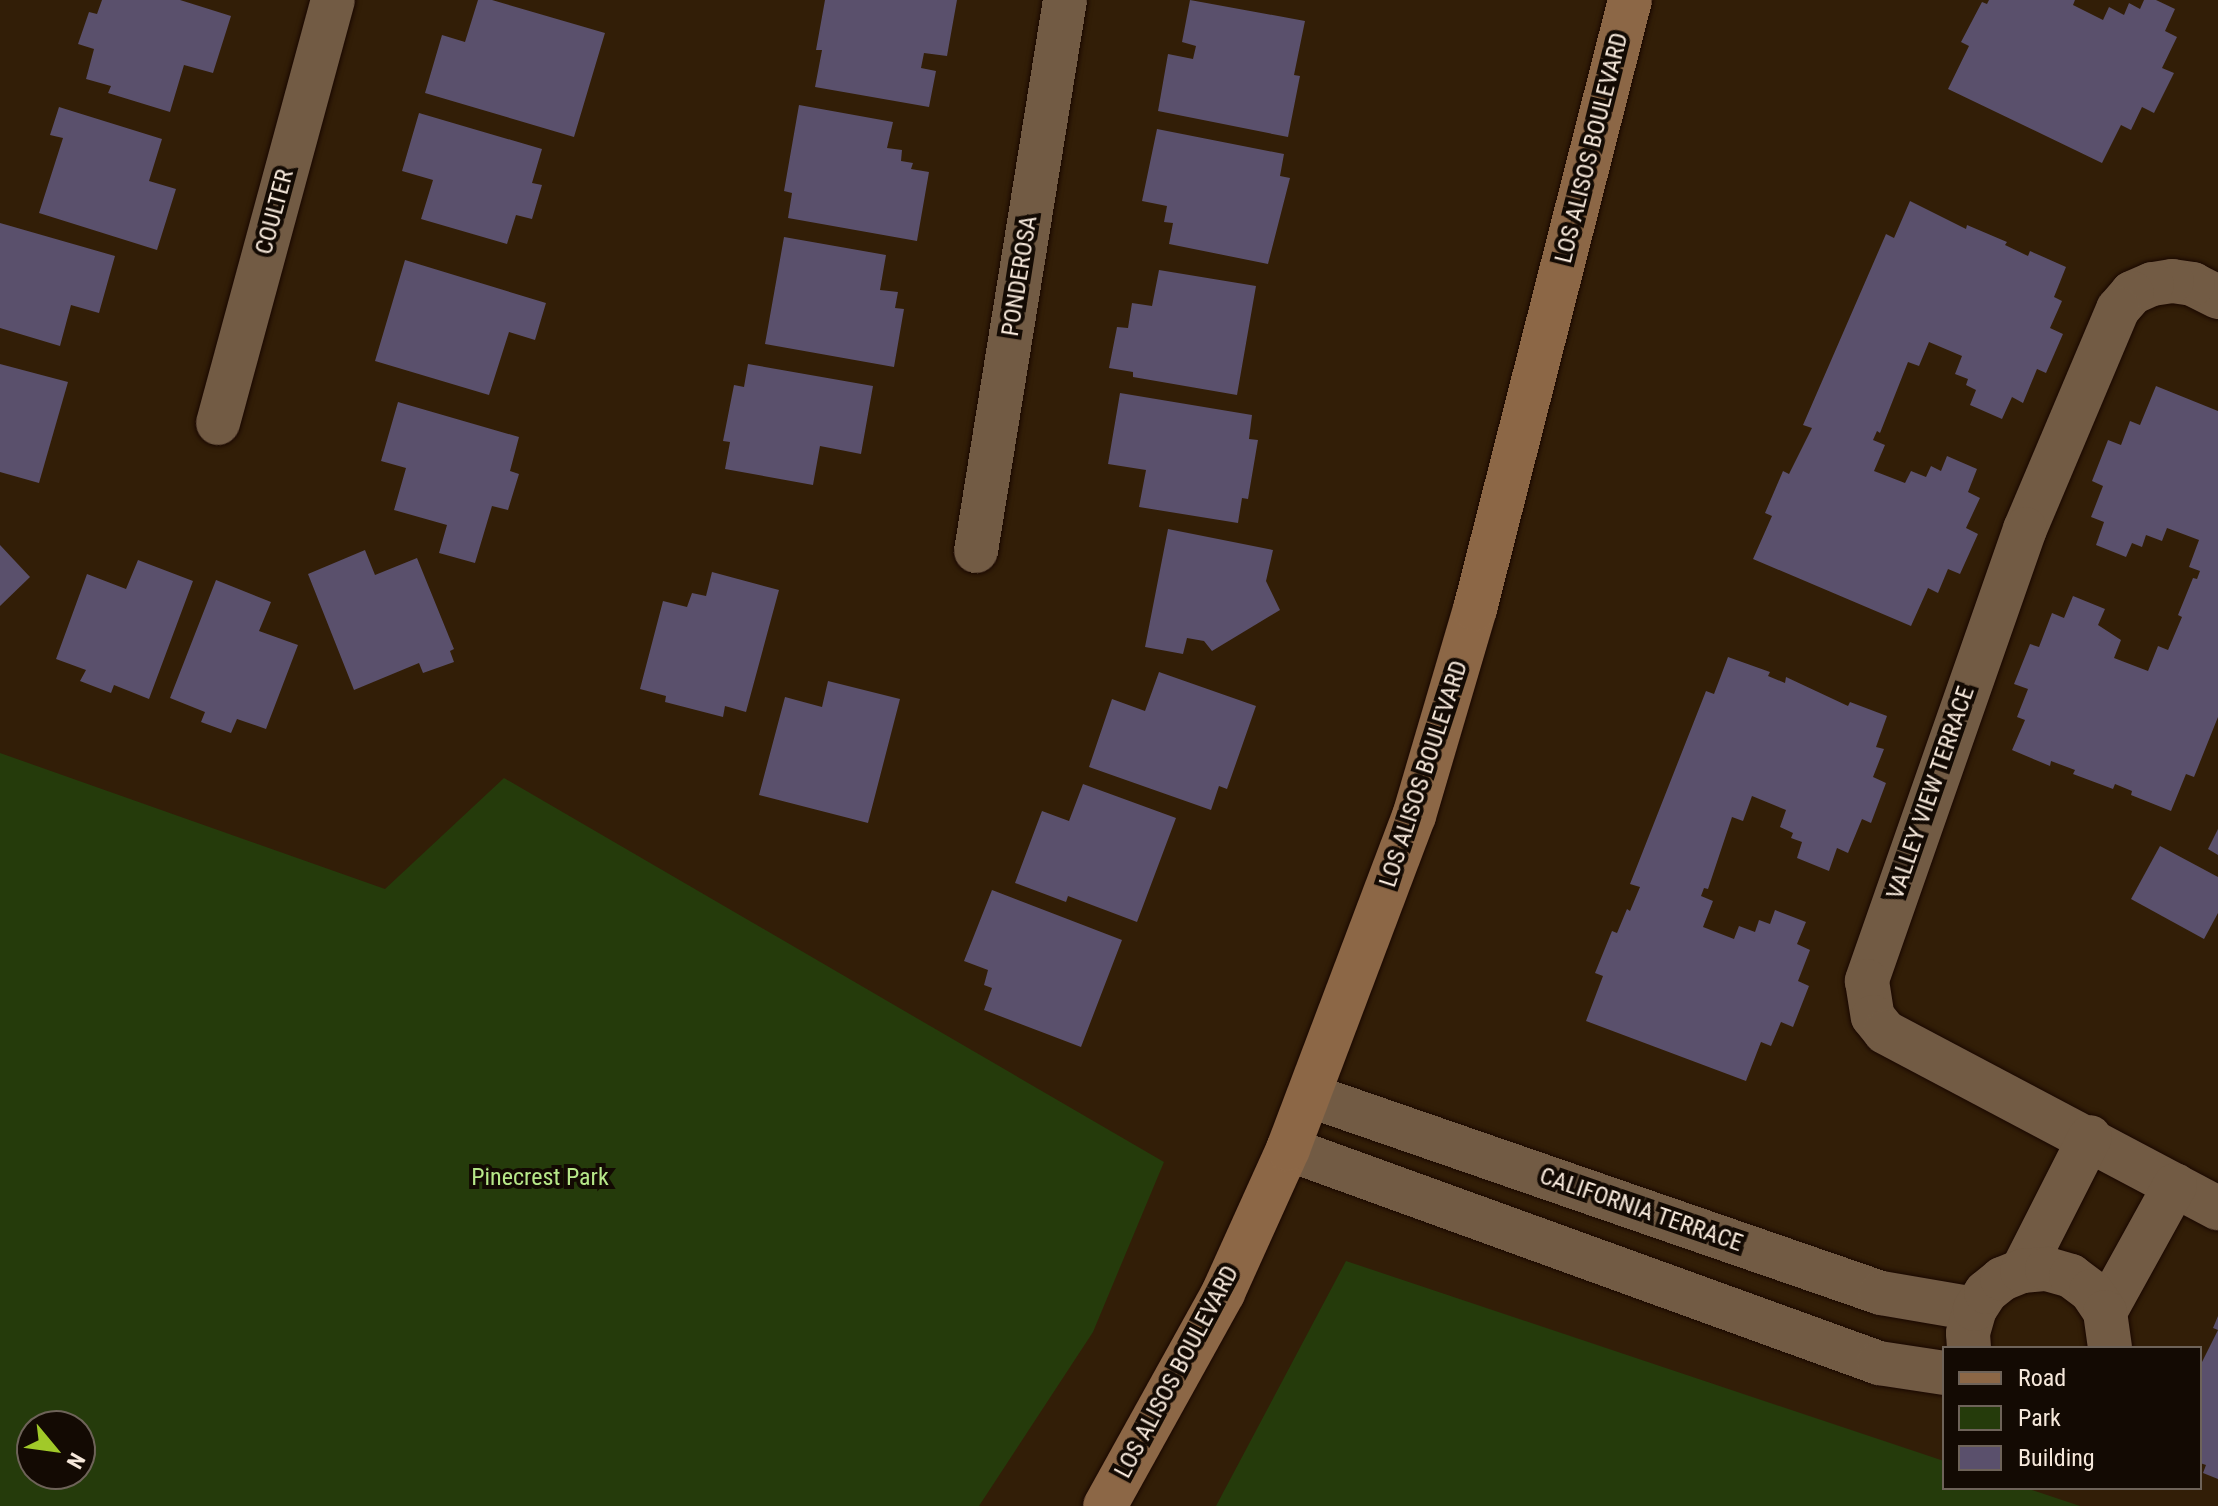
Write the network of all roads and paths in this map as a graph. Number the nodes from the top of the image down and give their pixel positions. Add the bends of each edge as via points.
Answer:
1 (333, 0) edge
2 (1065, 0) edge
3 (1630, 0) edge
4 (2218, 297) edge
5 (218, 423) dead end
6 (976, 551) dead end
7 (1311, 1096) junction
8 (2090, 1137) junction
9 (1288, 1149) junction
10 (2175, 1185) junction
11 (2218, 1208) edge
12 (2022, 1271) junction
13 (1972, 1329) edge
14 (2108, 1330) edge
15 (1942, 1373) edge
16 (1105, 1506) edge

1 - 5 street, COULTER
2 - 6 street, PONDEROSA
3 - 7 main road, LOS ALISOS BOULEVARD via 1525,418 1436,742
4 - 8 street, VALLEY VIEW TERRACE via 2193,284 2172,281 2132,293 2119,309 2025,529 1867,981 1873,1017 1885,1032
7 - 9 main road, LOS ALISOS BOULEVARD
7 - 13 street, CALIFORNIA TERRACE
8 - 10 street, VALLEY VIEW TERRACE
8 - 12 street
9 - 15 street via 1879,1363
9 - 16 main road, LOS ALISOS BOULEVARD via 1223,1293
10 - 11 street, VALLEY VIEW TERRACE
10 - 14 street
12 - 13 street, CALIFORNIA TERRACE via 1986,1292
12 - 14 street via 2047,1269 2071,1276 2091,1291

